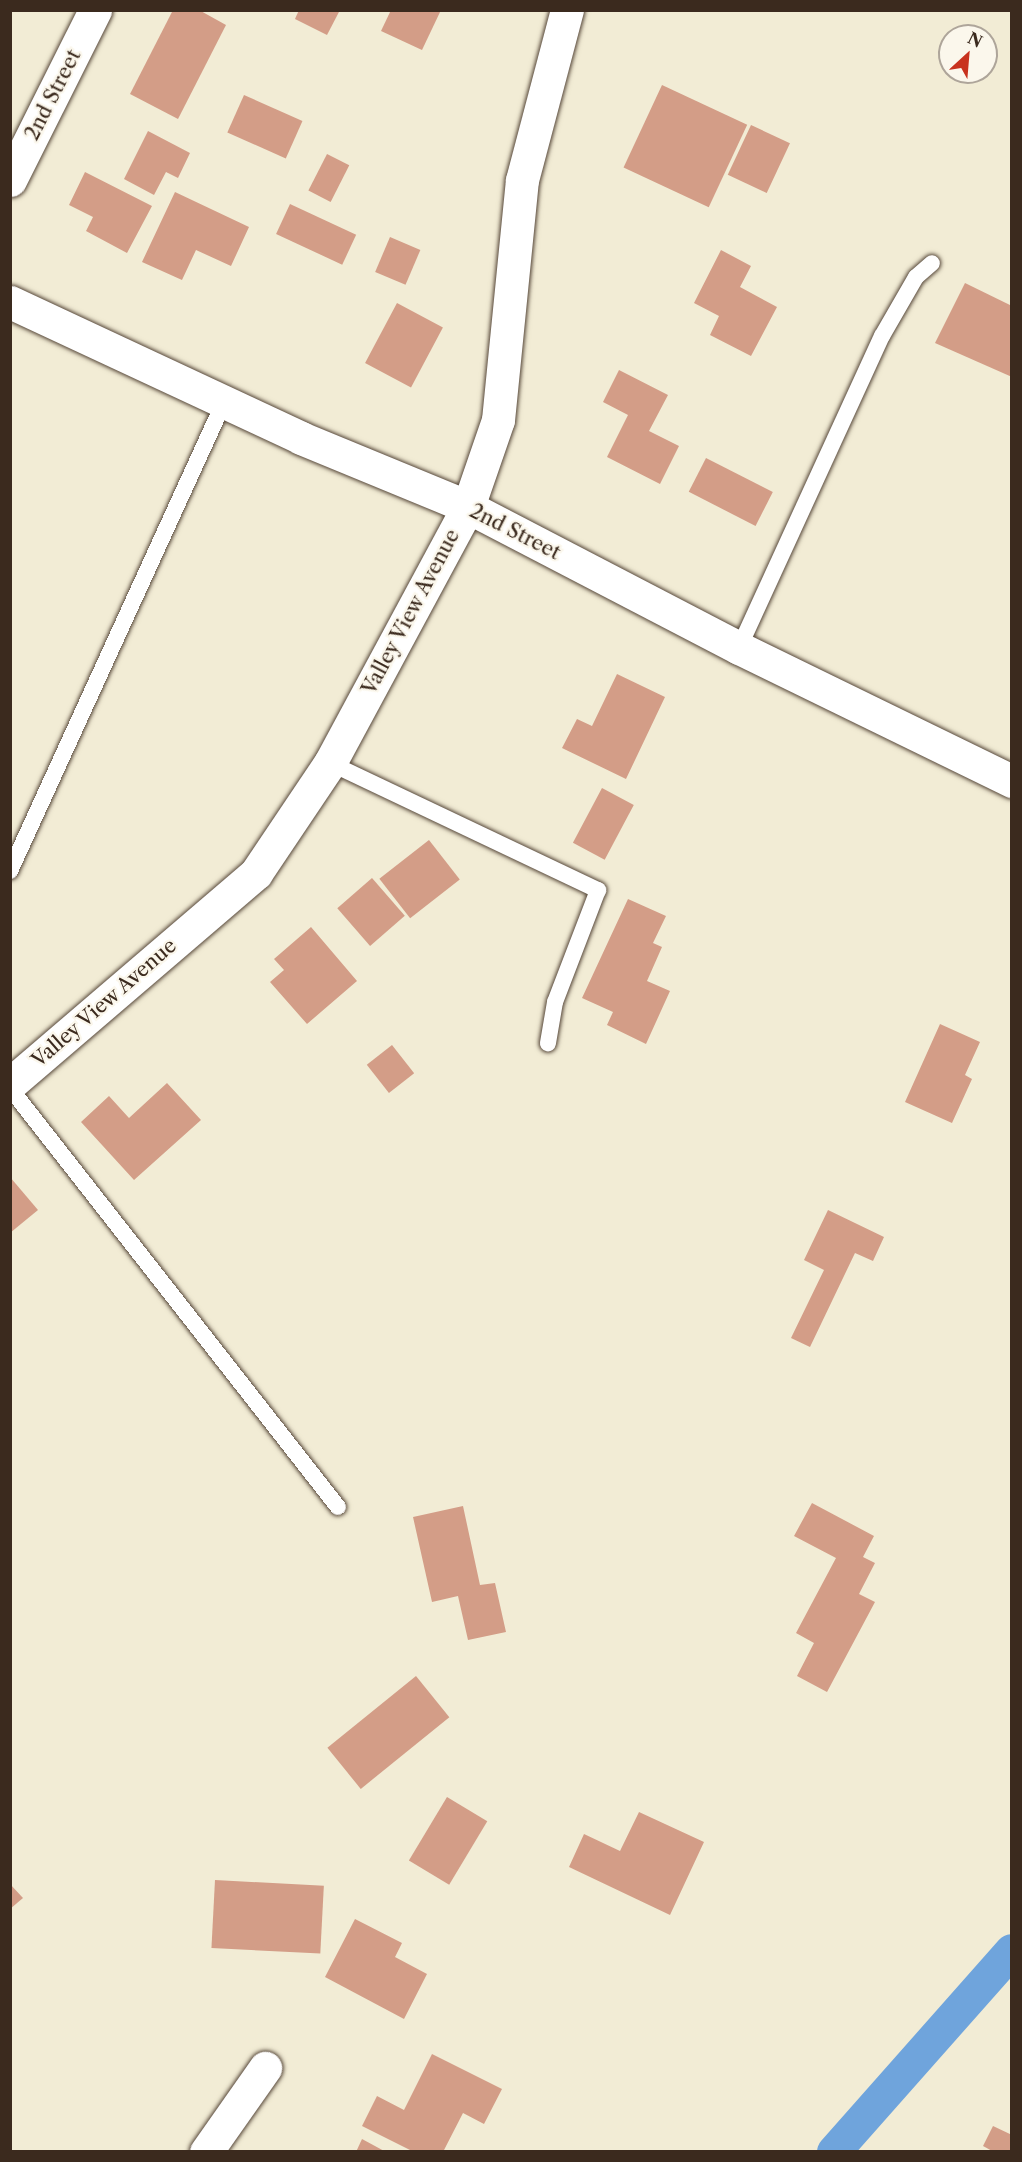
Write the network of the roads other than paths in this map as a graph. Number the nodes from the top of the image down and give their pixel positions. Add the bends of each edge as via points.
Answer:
1 (95, 10) edge
2 (567, 10) edge
3 (10, 180) edge
4 (932, 262) dead end
5 (10, 302) edge
6 (224, 402) junction
7 (468, 507) junction
8 (739, 648) junction
9 (330, 763) junction
10 (1011, 781) edge
11 (10, 871) edge
12 (548, 1043) dead end
13 (10, 1083) edge
14 (10, 1088) edge
15 (338, 1507) dead end
16 (265, 2068) dead end
17 (206, 2151) edge

1 - 3 street, 2nd Street
2 - 7 street, Valley View Avenue via 522,180 498,420
4 - 8 lane via 916,277 882,336
5 - 6 street, 2nd Street
6 - 7 street, 2nd Street
6 - 11 lane
7 - 8 street, 2nd Street
7 - 9 street, Valley View Avenue
8 - 10 street, 2nd Street
9 - 12 lane via 598,890 555,1002
9 - 13 street, Valley View Avenue via 256,873
14 - 15 lane
16 - 17 street

